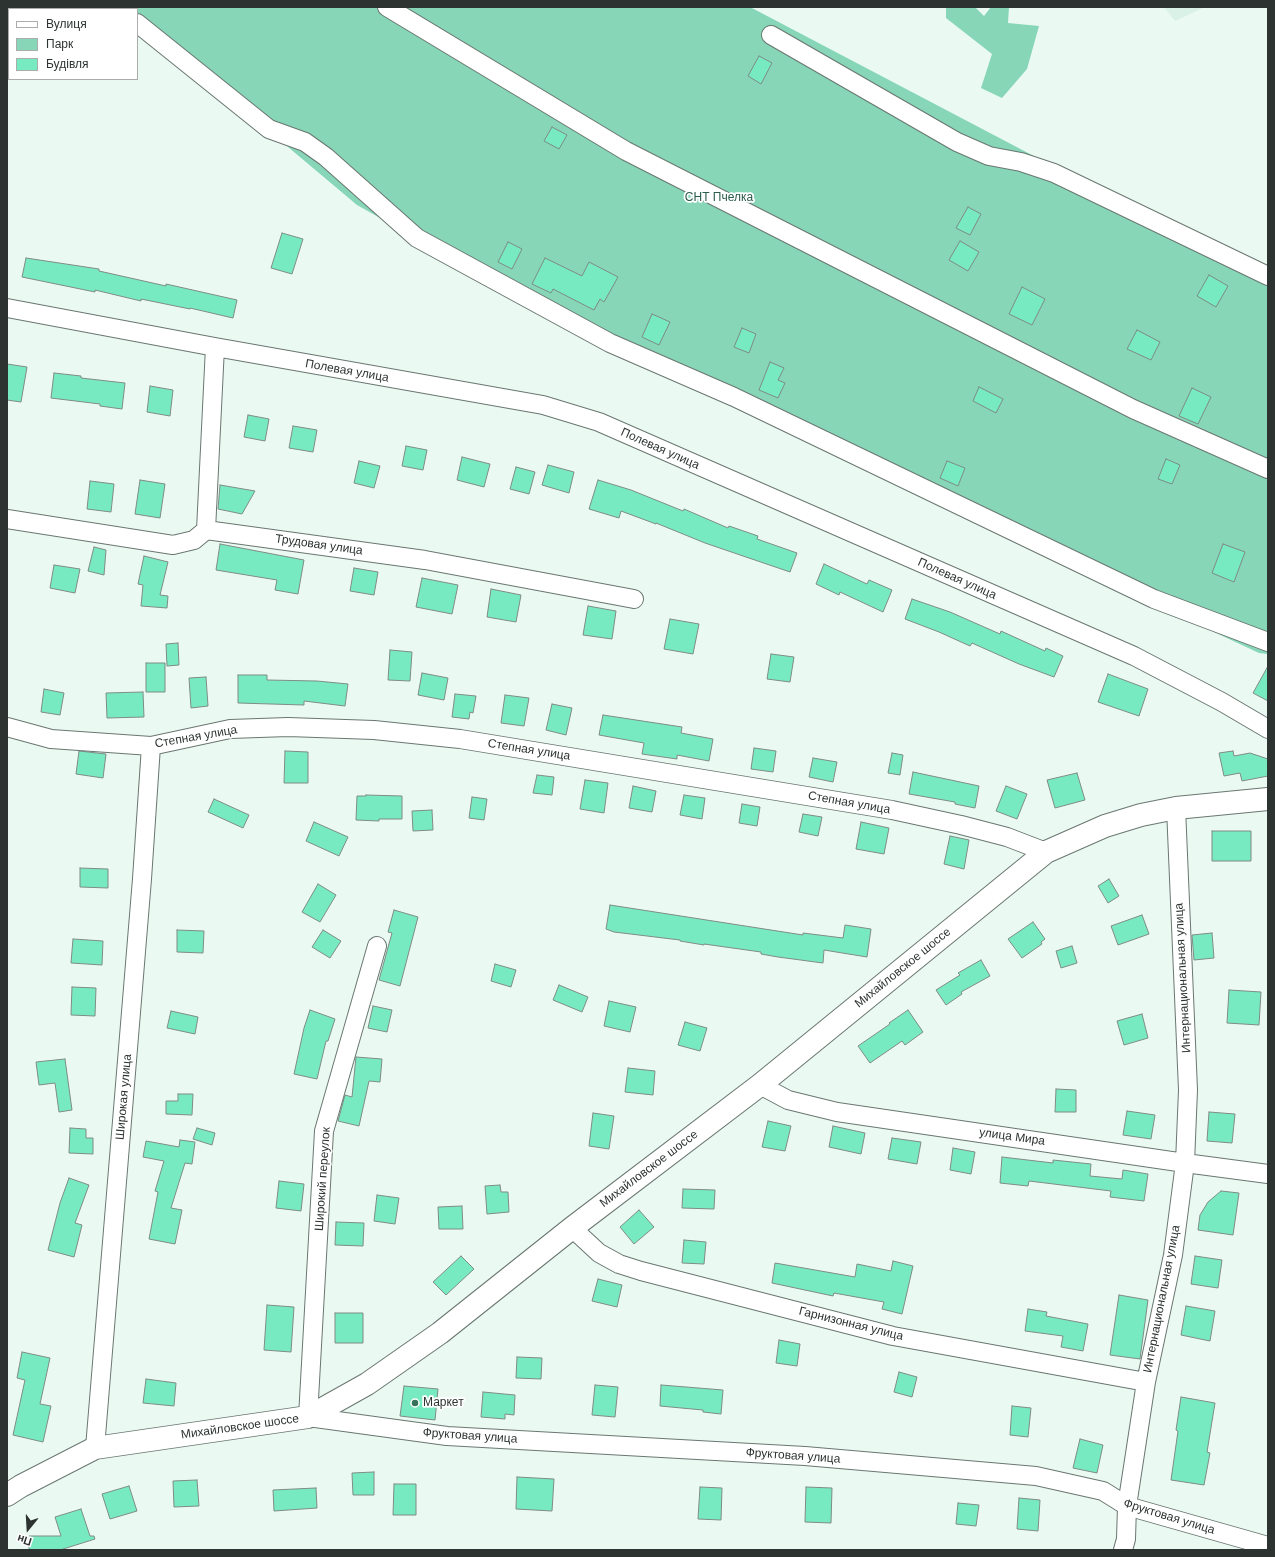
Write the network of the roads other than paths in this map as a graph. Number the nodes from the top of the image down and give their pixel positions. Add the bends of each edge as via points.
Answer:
1 (387, 7) edge
2 (138, 24) edge
3 (771, 35) dead end
4 (1268, 276) edge
5 (7, 308) edge
6 (215, 348) junction
7 (1268, 469) edge
8 (7, 519) edge
9 (206, 530) junction
10 (634, 599) dead end
11 (1268, 642) edge
12 (7, 727) edge
13 (1268, 729) edge
14 (151, 746) junction
15 (1268, 799) edge
16 (1176, 808) junction
17 (1046, 852) junction
18 (377, 946) dead end
19 (760, 1085) junction
20 (1185, 1163) junction
21 (1268, 1174) edge
22 (572, 1228) junction
23 (1146, 1382) junction
24 (308, 1417) junction
25 (95, 1448) junction
26 (7, 1495) edge
27 (1126, 1506) junction
28 (1268, 1546) edge
29 (1123, 1550) edge

1 - 7 street via 626,151 1133,409
2 - 11 street via 269,129 305,142 326,157 417,238 610,343 734,397 1154,599
3 - 4 street via 957,142 989,156 1021,162 1054,173
5 - 6 street, Полевая улица
6 - 9 street
6 - 13 street, Полевая улица via 543,405 599,422 1134,656
8 - 9 street via 173,545 194,540
9 - 10 street, Трудовая улица via 425,560
12 - 14 street, Степная улица via 51,739
14 - 17 street, Степная улица via 230,729 288,727 374,730 460,739 892,810 1000,835
14 - 25 street, Широкая улица
15 - 16 main road, Михайловское шоссе
16 - 17 main road, Михайловское шоссе via 1105,826
16 - 20 street, Интернациональная улица via 1188,1090
17 - 19 main road, Михайловское шоссе
18 - 24 street, Широкий переулок via 324,1131
19 - 20 street, улица Мира via 788,1100 837,1112
19 - 22 main road, Михайловское шоссе
20 - 21 street, улица Мира
20 - 23 street, Интернациональная улица via 1173,1255
22 - 23 street, Гарнизонная улица via 599,1253 619,1264 641,1271 893,1336
22 - 24 main road, Михайловское шоссе via 440,1333 367,1384
23 - 27 street, Интернациональная улица
24 - 25 main road, Михайловское шоссе
24 - 27 street, Фруктовая улица via 447,1436 805,1456 1036,1476 1103,1491
25 - 26 main road, Михайловское шоссе
27 - 28 street, Фруктовая улица
27 - 29 street, Интернациональная улица via 1126,1538

